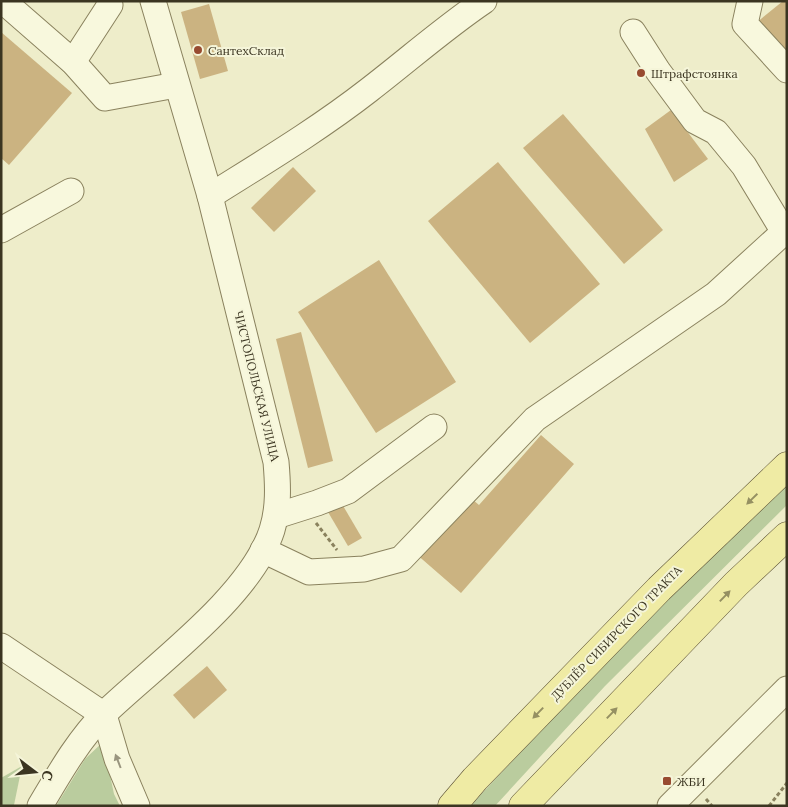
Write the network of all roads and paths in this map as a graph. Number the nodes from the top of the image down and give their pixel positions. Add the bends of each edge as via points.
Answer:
1 (3, 1) edge
2 (109, 1) edge
3 (153, 1) edge
4 (484, 1) edge
5 (750, 1) edge
6 (633, 32) dead end
7 (73, 62) junction
8 (787, 70) edge
9 (176, 84) junction
10 (71, 191) dead end
11 (210, 196) junction
12 (1, 230) edge
13 (781, 234) edge
14 (434, 427) dead end
15 (787, 466) edge
16 (303, 507) junction
17 (276, 516) junction
18 (787, 536) edge
19 (263, 550) junction
20 (352, 569) junction
21 (1, 646) edge
22 (787, 689) edge
23 (104, 715) junction
24 (578, 748) junction
25 (474, 779) junction
26 (787, 783) edge
27 (40, 806) edge
28 (137, 806) edge
29 (445, 806) edge
30 (452, 806) edge
31 (523, 806) edge
32 (531, 806) edge
33 (670, 806) edge
34 (769, 806) edge

1 - 7 street
2 - 7 street via 110,6
3 - 9 street, ЧИСТОПОЛЬСКАЯ УЛИЦА
4 - 11 street via 453,22 369,91
5 - 8 street via 745,24
6 - 13 street via 695,121 716,132 744,166
7 - 9 street via 105,98
9 - 11 street, ЧИСТОПОЛЬСКАЯ УЛИЦА
10 - 12 street
11 - 17 street, ЧИСТОПОЛЬСКАЯ УЛИЦА via 276,462
13 - 20 street via 716,294 535,419 402,559
14 - 16 street via 348,491
15 -> 25 main road, ДУБЛЁР СИБИРСКОГО ТРАКТА via 659,588
16 - 17 street
16 - 20 path
17 - 19 street, ЧИСТОПОЛЬСКАЯ УЛИЦА
24 -> 18 main road
19 - 20 street via 309,572
19 - 23 street, ЧИСТОПОЛЬСКАЯ УЛИЦА via 244,580 203,609
21 - 23 street
22 - 33 street
23 - 27 street, ЧИСТОПОЛЬСКАЯ УЛИЦА via 70,756
28 -> 23 street via 117,759
24 - 31 main road
24 - 32 main road
25 - 29 main road
25 - 30 main road, ДУБЛЁР СИБИРСКОГО ТРАКТА
26 - 34 path

